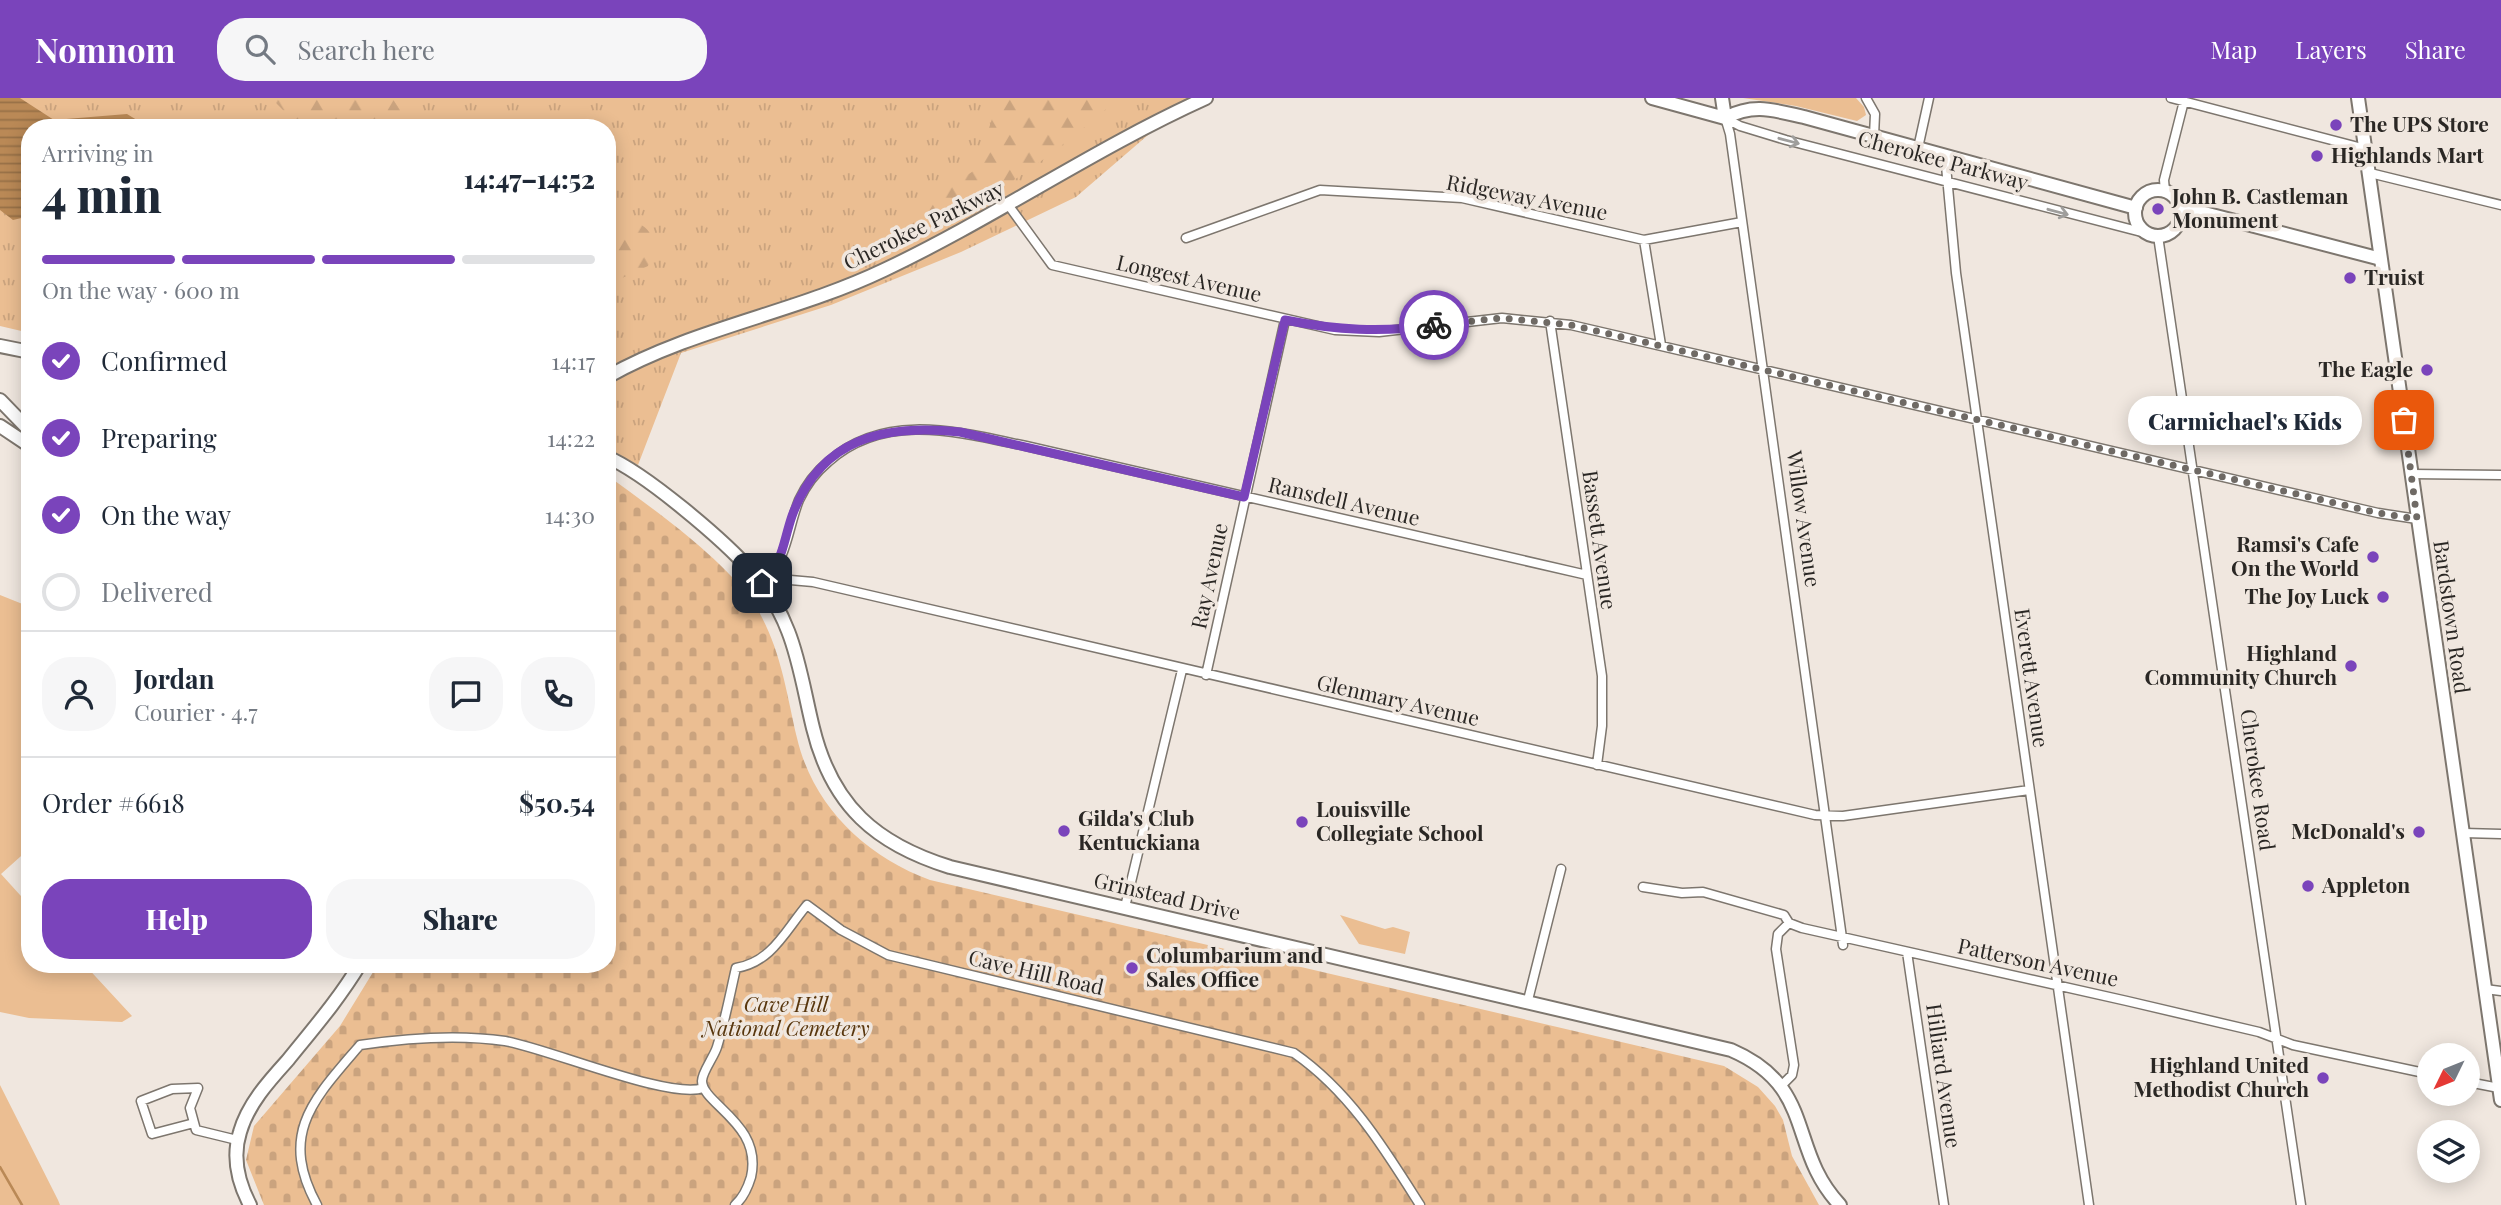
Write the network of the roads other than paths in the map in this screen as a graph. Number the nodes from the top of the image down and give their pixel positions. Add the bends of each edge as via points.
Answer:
1 (1206, 98) edge
2 (1652, 98) edge
3 (1720, 98) edge
4 (1866, 98) edge
5 (1929, 98) edge
6 (2171, 98) edge
7 (2358, 98) edge
8 (2184, 101) junction
9 (1726, 118) junction
10 (1874, 136) junction
11 (1918, 148) junction
12 (2366, 149) junction
13 (1945, 155) junction
14 (2370, 173) junction
15 (1945, 181) junction
16 (2165, 191) junction
17 (2501, 205) edge
18 (1009, 206) junction
19 (2180, 207) junction
20 (2136, 208) junction
21 (1742, 222) junction
22 (2156, 236) junction
23 (1186, 238) dead end
24 (1644, 240) junction
25 (2381, 259) junction
26 (1285, 320) junction
27 (1550, 321) junction
28 (1661, 345) junction
29 (0, 346) edge
30 (21, 350) edge
31 (1763, 369) junction
32 (616, 372) edge
33 (0, 400) edge
34 (1978, 418) junction
35 (21, 421) edge
36 (0, 426) edge
37 (21, 440) edge
38 (616, 463) edge
39 (2195, 470) junction
40 (2412, 474) junction
41 (2501, 475) edge
42 (1244, 497) junction
43 (2417, 519) junction
44 (1587, 575) junction
45 (762, 583) junction
46 (1182, 670) junction
47 (1206, 675) junction
48 (1597, 765) junction
49 (2029, 790) junction
50 (1826, 816) junction
51 (2464, 833) junction
52 (2501, 834) edge
53 (1561, 869) dead end
54 (1643, 887) dead end
55 (1125, 907) junction
56 (1789, 923) junction
57 (1843, 941) junction
58 (1907, 952) junction
59 (354, 973) edge
60 (2057, 986) junction
61 (2485, 989) junction
62 (2501, 991) edge
63 (1528, 1000) junction
64 (2277, 1039) junction
65 (2417, 1071) edge
66 (1782, 1085) junction
67 (2480, 1086) edge
68 (703, 1088) junction
69 (2500, 1094) edge
70 (194, 1123) junction
71 (237, 1140) junction
72 (250, 1205) edge
73 (317, 1205) edge
74 (735, 1205) edge
75 (1420, 1205) edge
76 (1839, 1205) edge
77 (1944, 1205) edge
78 (2088, 1205) edge
79 (2301, 1205) edge

1 - 18 main road, Cherokee Parkway via 1133,134
2 - 9 main road, Cherokee Parkway
3 - 9 main road, Willow Avenue
4 - 10 street via 1875,114
5 - 11 street
6 - 8 street
7 - 12 main road, Bardstown Road
8 - 12 street
8 - 16 street
9 - 10 main road, Cherokee Parkway via 1744,108 1767,109
9 -> 15 street, Cherokee Parkway via 1755,131
9 - 21 street, Willow Avenue
10 - 11 main road, Cherokee Parkway
11 - 13 main road, Cherokee Parkway
12 - 14 main road, Bardstown Road
13 - 15 street, Everett Avenue
13 - 20 main road, Cherokee Parkway
14 - 17 street
14 - 25 main road, Bardstown Road
15 -> 22 street, Cherokee Parkway
15 - 34 street, Everett Avenue
16 - 19 main road
16 - 20 main road via 2144,195
18 - 26 street, Longest Avenue via 1052,265
18 - 32 main road, Cherokee Parkway via 882,271 661,349
19 - 22 main road via 2176,227
19 - 25 main road
20 - 22 main road via 2141,228
21 - 24 street, Ridgeway Avenue
21 - 31 street, Willow Avenue
22 - 39 street, Cherokee Road
23 - 24 street, Ridgeway Avenue via 1320,190 1462,198
24 - 28 street
25 - 40 main road, Bardstown Road
26 - 27 street, Longest Avenue via 1335,330 1379,331 1493,319
26 - 42 street, Ray Avenue
27 - 28 street, Longest Avenue
27 - 44 street, Bassett Avenue
28 - 31 street, Longest Avenue
29 - 30 main road
31 - 34 street, Longest Avenue
31 - 50 street, Willow Avenue
33 - 35 main road
34 - 39 street, Longest Avenue
34 - 49 street, Everett Avenue
36 - 37 main road
38 - 45 main road, Grinstead Drive via 662,494
39 - 43 street, Longest Avenue
39 - 64 street, Cherokee Road
40 - 41 street
40 - 43 main road, Bardstown Road
42 - 44 street, Ransdell Avenue
42 - 45 street, Ransdell Avenue via 960,432 886,431 846,447 815,475 792,516 778,567
42 - 47 street, Ray Avenue
43 - 51 main road, Bardstown Road
44 - 48 street, Bassett Avenue via 1604,700
45 - 46 street, Glenmary Avenue via 779,579 813,582
45 - 55 main road, Grinstead Drive via 789,632 823,762 845,801 866,824 897,847 927,860
46 - 47 street, Glenmary Avenue
46 - 55 street
47 - 48 street, Glenmary Avenue
48 - 50 street, Glenmary Avenue
49 - 50 street, Glenmary Avenue
49 - 60 street, Everett Avenue
50 - 57 street, Willow Avenue
51 - 52 street
51 - 61 main road, Bardstown Road
53 - 63 street
54 - 56 street, Patterson Avenue via 1703,892 1784,915
55 - 63 main road, Grinstead Drive
56 - 57 street, Patterson Avenue
56 - 66 street via 1778,934 1776,949 1794,1065 1793,1075
57 - 58 street, Patterson Avenue
58 - 60 street, Patterson Avenue
58 - 77 street, Hilliard Avenue
59 - 71 main road via 253,1103
60 - 64 street, Patterson Avenue
60 - 78 street, Everett Avenue
61 - 62 street
61 - 69 main road, Bardstown Road
63 - 66 main road, Grinstead Drive via 1731,1050 1761,1065
64 - 65 street, Patterson Avenue
64 - 79 street, Cherokee Road
66 - 76 main road, Grinstead Drive via 1800,1119 1817,1173
67 - 69 street
68 - 73 street via 694,1091 652,1083 505,1041 410,1038 360,1045 304,1118 300,1156
68 - 74 street via 732,1117 751,1147 754,1165 749,1184
68 - 75 street, Cave Hill Road via 702,1079 718,1047 736,968 755,965 772,951 807,905 841,930 888,954 1294,1053 1340,1090
70 - 70 street via 190,1108 198,1088 172,1089 141,1101 152,1134
70 - 71 street via 196,1130
71 - 72 main road via 237,1171

